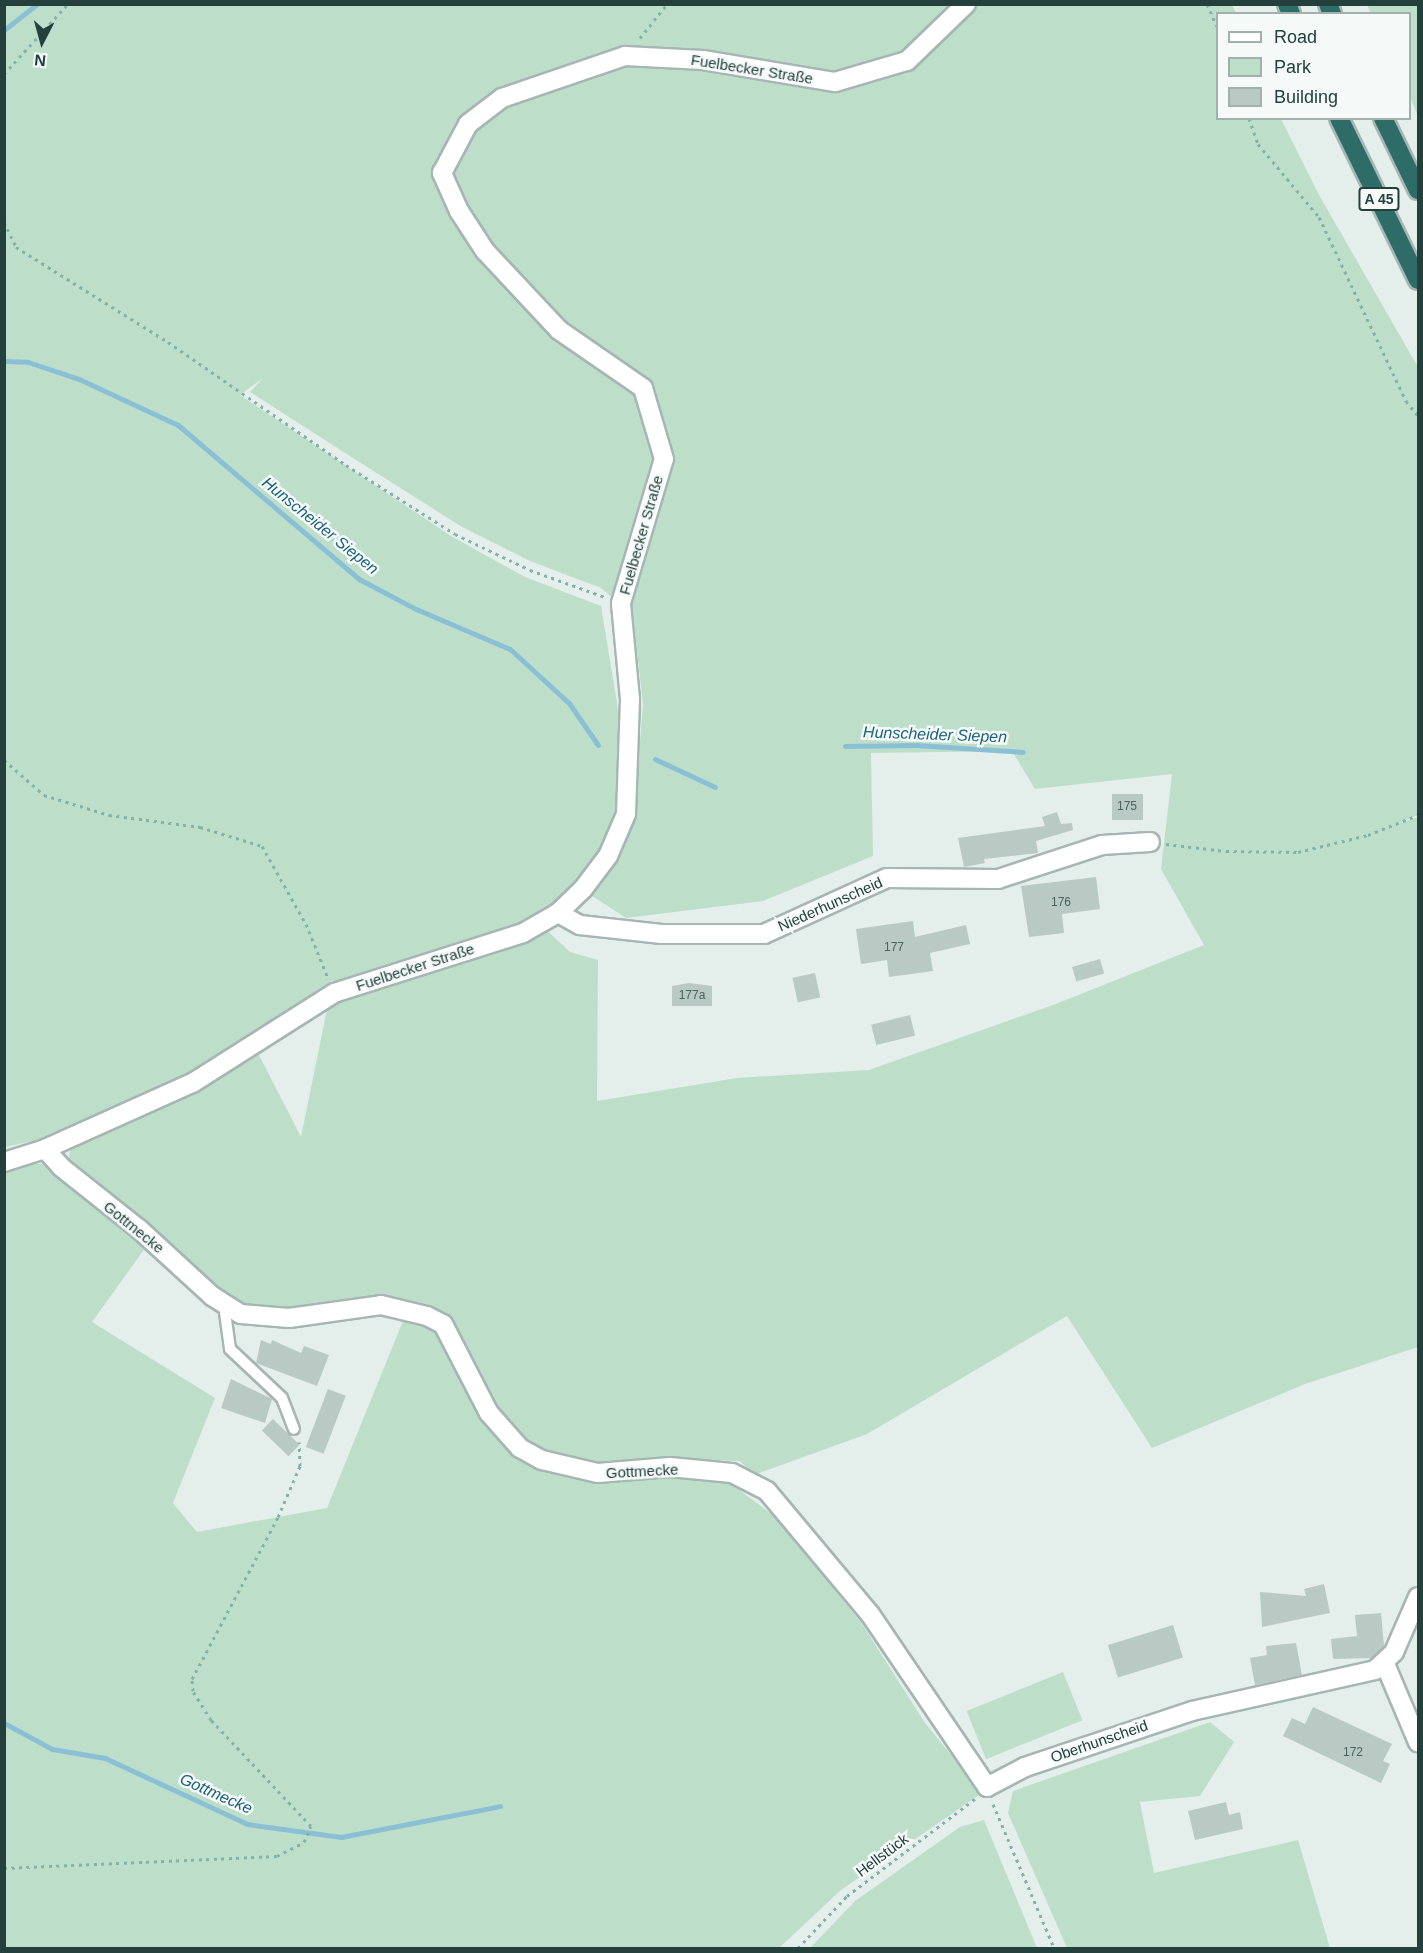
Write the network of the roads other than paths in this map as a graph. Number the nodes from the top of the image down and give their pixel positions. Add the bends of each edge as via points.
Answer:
1 (966, 4) edge
2 (1341, 120) edge
3 (1384, 120) edge
4 (1419, 190) edge
5 (1419, 280) edge
6 (1150, 842) road end
7 (558, 913) junction
8 (45, 1149) junction
9 (4, 1162) edge
10 (224, 1305) junction
11 (294, 1429) road end
12 (1419, 1598) edge
13 (1385, 1664) junction
14 (1419, 1742) edge
15 (987, 1787) joint

1 - 7 street, Fuelbecker Straße via 907,62 835,82 703,60 625,56 502,98 468,124 442,173 485,251 544,315 559,330 644,388 664,459 621,603 630,699 627,814 608,856
2 - 5 highway, A 45
3 - 4 highway, A 45
6 - 7 street, Niederhunscheid via 1102,845 998,879 887,878 764,934 662,934 580,925
7 - 8 street, Fuelbecker Straße via 523,933 334,993 194,1082
8 - 9 street, Fuelbecker Straße
8 - 10 street, Gottmecke via 61,1167 139,1229
10 - 11 lane via 230,1348 282,1398
10 - 15 street, Gottmecke via 242,1314 289,1318 381,1305 427,1316 443,1324 489,1413 520,1448 542,1460 598,1473 670,1467 732,1473 767,1491 870,1614
12 - 13 street
13 - 14 street
13 - 15 street, Oberhunscheid via 1351,1677 1192,1711 1025,1767

